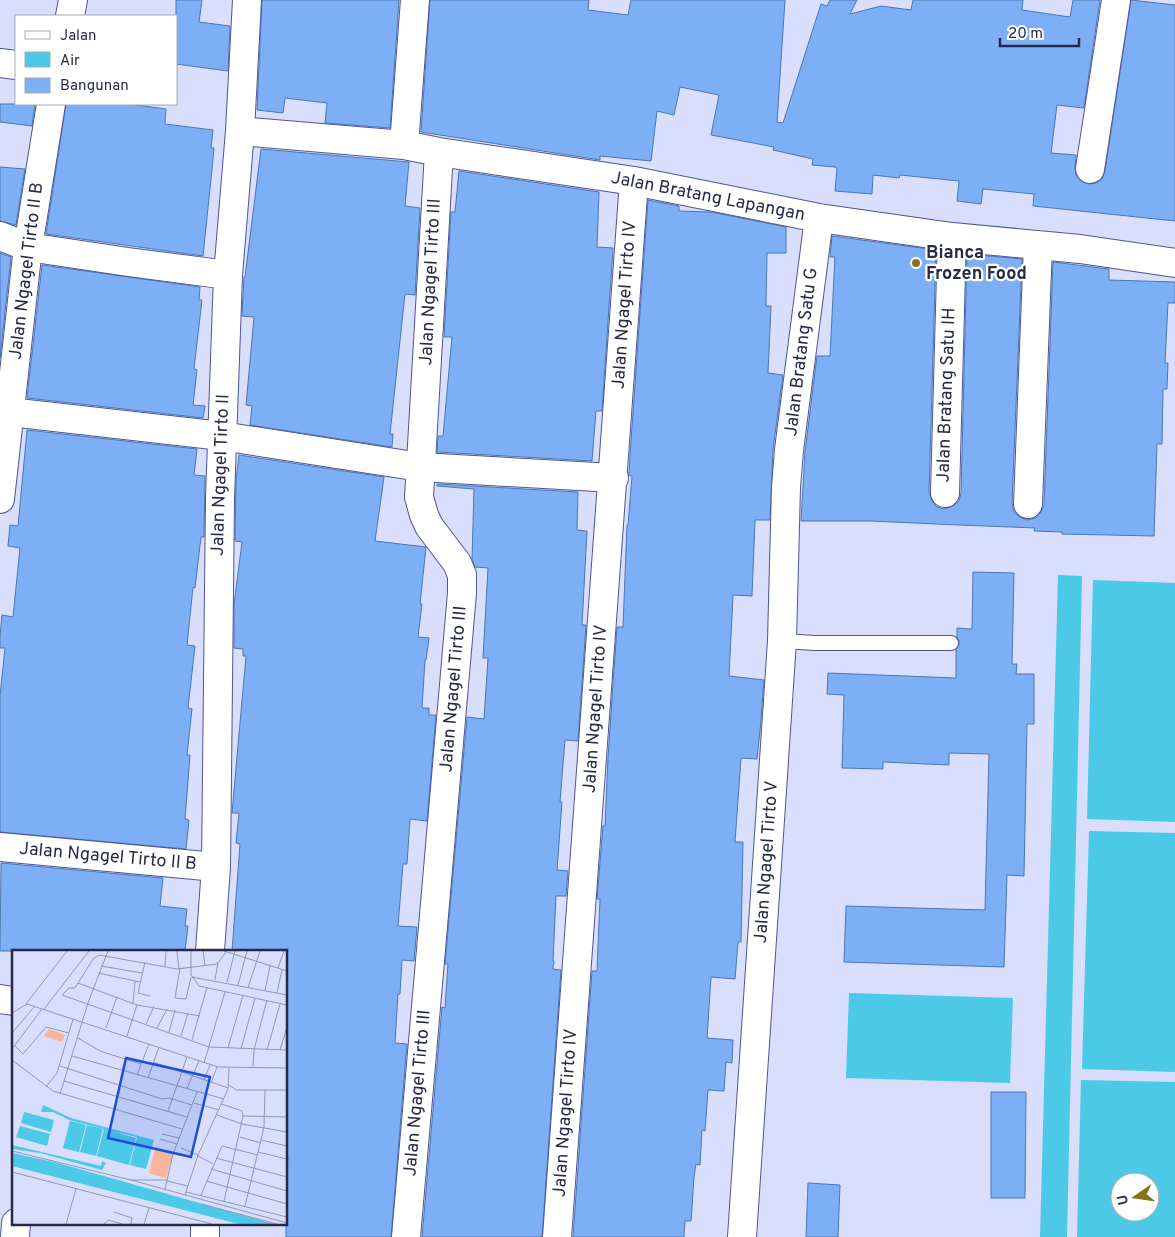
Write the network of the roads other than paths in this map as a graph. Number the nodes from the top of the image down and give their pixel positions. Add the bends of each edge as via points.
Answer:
1 (73, 0) edge
2 (248, 0) edge
3 (415, 0) edge
4 (1116, 0) edge
5 (70, 15) edge
6 (0, 63) edge
7 (15, 65) edge
8 (51, 105) edge
9 (240, 131) junction
10 (404, 145) junction
11 (439, 152) junction
12 (1090, 169) dead end
13 (634, 182) junction
14 (819, 218) junction
15 (0, 236) edge
16 (952, 237) junction
17 (1038, 245) junction
18 (28, 247) junction
19 (1175, 263) edge
20 (228, 275) junction
21 (5, 412) edge
22 (222, 436) junction
23 (420, 467) junction
24 (614, 478) junction
25 (786, 487) joint
26 (945, 493) dead end
27 (0, 499) edge
28 (1028, 504) dead end
29 (782, 642) junction
30 (950, 643) dead end
31 (0, 847) edge
32 (216, 867) junction
33 (210, 950) edge
34 (16, 1224) edge
35 (205, 1224) edge
36 (15, 1237) edge
37 (205, 1237) edge
38 (406, 1237) edge
39 (557, 1237) edge
40 (742, 1237) edge

1 - 5 street
2 - 9 street, Jalan Ngagel Tirto II
3 - 10 street
4 - 12 street
6 - 7 street
8 - 18 street, Jalan Ngagel Tirto II B
9 - 10 street, Jalan Bratang Lapangan
9 - 20 street, Jalan Ngagel Tirto II
10 - 11 street, Jalan Bratang Lapangan
11 - 13 street, Jalan Bratang Lapangan
11 - 23 street, Jalan Ngagel Tirto III
13 - 14 street, Jalan Bratang Lapangan
13 - 24 street, Jalan Ngagel Tirto IV
14 - 16 street, Jalan Bratang Lapangan
14 - 25 street, Jalan Bratang Satu G
15 - 18 street
16 - 17 street, Jalan Bratang Lapangan
16 - 26 street, Jalan Bratang Satu IH
17 - 19 street, Jalan Bratang Lapangan
17 - 28 street
18 - 20 street
18 - 21 street, Jalan Ngagel Tirto II B
20 - 22 street, Jalan Ngagel Tirto II
21 - 22 street
21 - 27 street, Jalan Ngagel Tirto II B
22 - 23 street
22 - 32 street, Jalan Ngagel Tirto II
23 - 24 street
23 - 38 street, Jalan Ngagel Tirto III via 419,497 424,515 457,563 462,575 462,593
24 - 39 street, Jalan Ngagel Tirto IV
25 - 29 street, Jalan Ngagel Tirto V
29 - 30 lane
29 - 40 street, Jalan Ngagel Tirto V
31 - 32 street, Jalan Ngagel Tirto II B
32 - 33 street, Jalan Ngagel Tirto II
34 - 36 street
35 - 37 street

